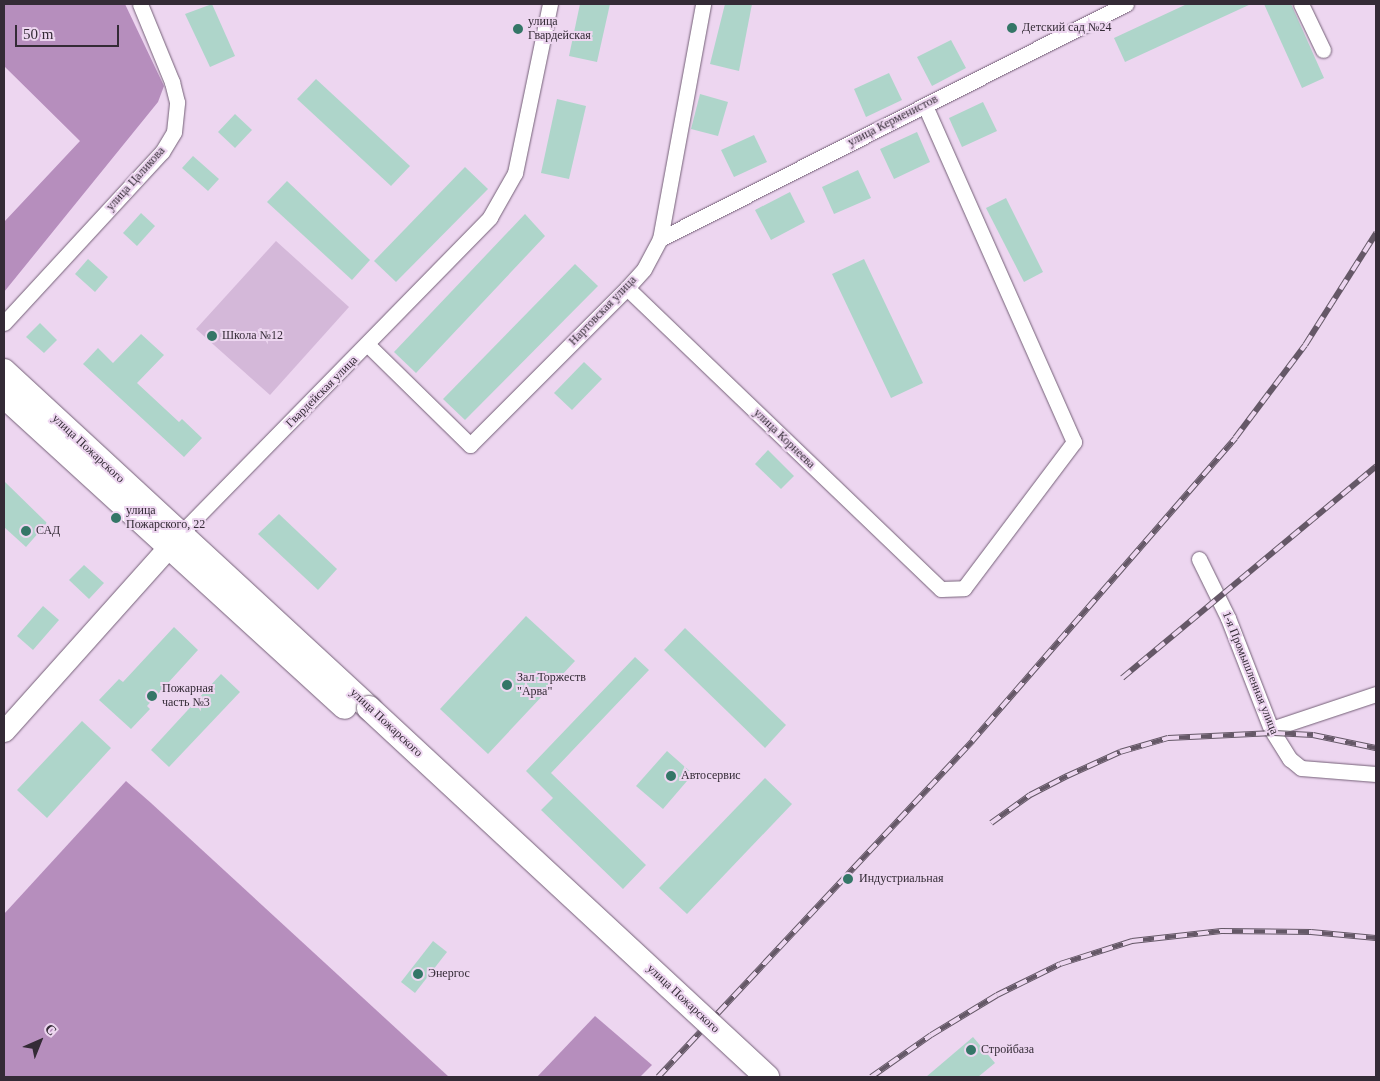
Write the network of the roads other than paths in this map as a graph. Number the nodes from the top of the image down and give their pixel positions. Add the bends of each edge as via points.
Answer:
1 (140, 4) edge
2 (550, 4) edge
3 (703, 4) edge
4 (1126, 4) edge
5 (1301, 4) edge
6 (1323, 50) dead end
7 (925, 105) junction
8 (660, 239) junction
9 (627, 288) junction
10 (4, 323) edge
11 (368, 345) junction
12 (4, 371) edge
13 (4, 396) edge
14 (175, 540) junction
15 (1199, 560) dead end
16 (1376, 694) edge
17 (362, 712) junction
18 (1271, 729) junction
19 (4, 731) edge
20 (1376, 774) edge
21 (742, 1077) edge
22 (767, 1077) edge

1 - 10 street, улица Цаликова via 172,82 176,102 174,132 162,152
2 - 11 street, Гвардейская улица via 515,173 504,195 490,218
3 - 8 street, Нартовская улица
4 - 7 street, улица Керменистов
5 - 6 street
7 - 8 street, улица Керменистов
7 - 9 street, улица Корнеева via 1074,442 964,588 941,589
8 - 9 street, Нартовская улица via 644,269
9 - 11 street, Нартовская улица via 470,445
11 - 14 street, Гвардейская улица
12 - 14 main road, улица Пожарского
13 - 14 main road, улица Пожарского
14 - 17 main road, улица Пожарского
14 - 19 street, Гвардейская улица
15 - 18 street, 1-я Промышленная улица via 1228,618
16 - 18 street
17 - 21 main road, улица Пожарского
17 - 22 main road, улица Пожарского, bridge
18 - 20 street, 1-я Промышленная улица via 1290,759 1301,768

